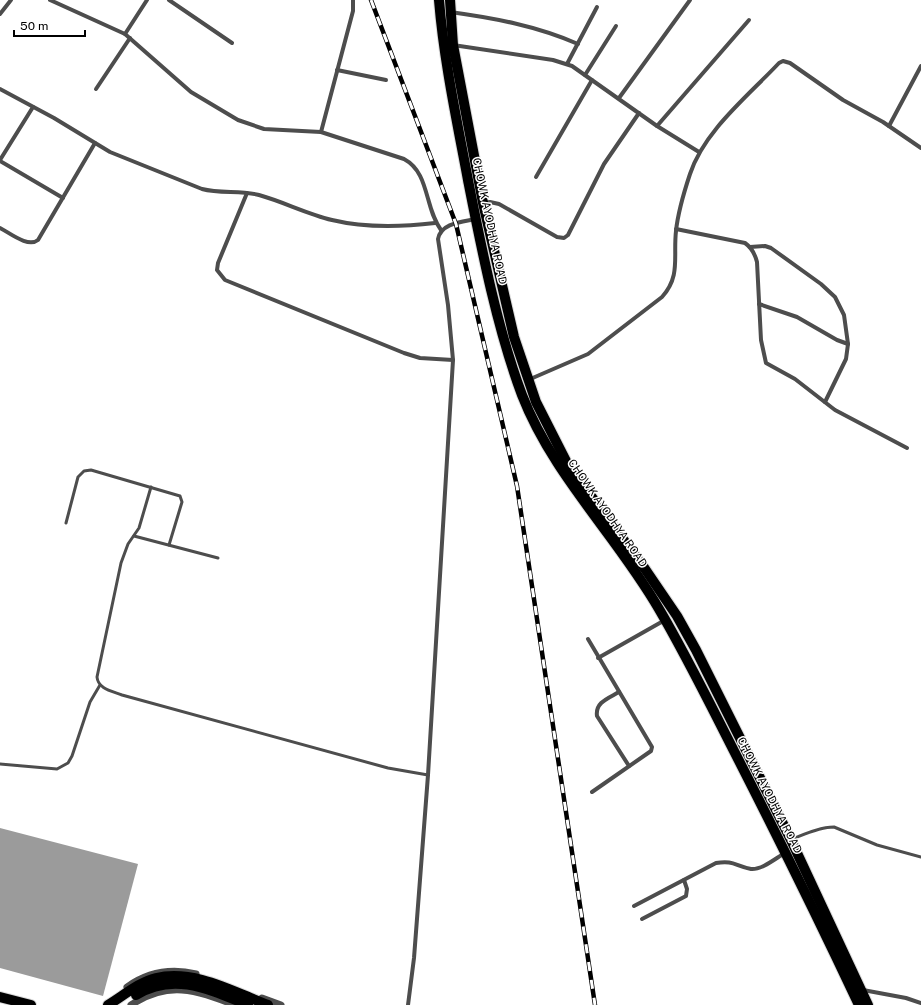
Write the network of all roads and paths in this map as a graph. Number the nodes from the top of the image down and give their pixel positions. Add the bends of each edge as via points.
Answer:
1 (11, 0) edge
2 (50, 0) edge
3 (147, 0) edge
4 (169, 0) edge
5 (354, 0) edge
6 (439, 0) edge
7 (450, 0) edge
8 (690, 0) edge
9 (597, 7) dead end
10 (450, 12) junction
11 (0, 14) edge
12 (749, 20) dead end
13 (616, 26) dead end
14 (125, 34) junction
15 (130, 38) junction
16 (232, 43) dead end
17 (578, 44) junction
18 (453, 45) junction
19 (567, 64) junction
20 (921, 66) edge
21 (337, 70) junction
22 (585, 75) junction
23 (386, 80) dead end
24 (592, 80) junction
25 (0, 89) edge
26 (96, 89) dead end
27 (619, 98) junction
28 (32, 107) junction
29 (639, 113) junction
30 (657, 126) junction
31 (889, 126) junction
32 (321, 132) junction
33 (95, 143) junction
34 (921, 148) edge
35 (699, 152) junction
36 (0, 160) edge
37 (536, 177) dead end
38 (247, 193) junction
39 (63, 198) junction
40 (483, 203) junction
41 (481, 218) junction
42 (435, 223) junction
43 (0, 228) edge
44 (676, 229) junction
45 (441, 230) junction
46 (750, 247) junction
47 (759, 304) junction
48 (848, 344) junction
49 (452, 360) junction
50 (528, 380) junction
51 (825, 402) junction
52 (907, 448) dead end
53 (151, 487) junction
54 (66, 523) dead end
55 (134, 536) junction
56 (169, 545) junction
57 (218, 558) dead end
58 (665, 619) junction
59 (588, 639) dead end
60 (696, 650) junction
61 (685, 656) junction
62 (598, 658) junction
63 (100, 685) junction
64 (619, 692) junction
65 (0, 764) edge
66 (629, 766) junction
67 (428, 775) junction
68 (592, 792) dead end
69 (791, 840) junction
70 (786, 852) junction
71 (921, 857) edge
72 (684, 880) junction
73 (634, 906) dead end
74 (642, 919) dead end
75 (861, 989) junction
76 (0, 997) edge
77 (921, 1003) edge
78 (0, 1004) edge
79 (3, 1005) edge
80 (31, 1005) edge
81 (102, 1005) edge
82 (108, 1005) edge
83 (121, 1005) edge
84 (131, 1005) edge
85 (235, 1005) edge
86 (248, 1005) edge
87 (268, 1005) edge
88 (281, 1005) edge
89 (408, 1005) edge
90 (859, 1005) edge
91 (868, 1005) edge

1 - 11 street
2 - 14 street
3 - 14 street
4 - 16 street
5 - 21 street
6 - 41 main road, CHOWK AYODHYA ROAD via 450,86
7 - 10 main road, CHOWK AYODHYA ROAD
8 - 27 street
9 - 17 street
10 - 17 street via 496,18 558,35
10 - 18 main road, CHOWK AYODHYA ROAD
12 - 30 street
13 - 22 street
14 - 15 street
15 - 26 street
15 - 32 street via 191,92 238,120 264,129
17 - 19 street
18 - 19 street
18 - 40 main road, CHOWK AYODHYA ROAD
19 - 22 street
20 - 31 street
21 - 23 street
21 - 32 street
22 - 24 street
24 - 27 street
24 - 37 street
25 - 28 street
27 - 29 street
28 - 33 street
28 - 36 street
29 - 30 street
29 - 40 street via 604,164 568,235 564,238 557,237 499,204
30 - 35 street
31 - 34 street
31 - 35 street via 843,100 790,62 783,61 723,122
32 - 42 street via 412,163 421,176
33 - 38 street via 110,152 202,189
33 - 39 street
35 - 44 street via 690,174
36 - 39 street
38 - 42 street via 332,220 388,226
38 - 49 street via 218,263 217,270 225,280 404,353 420,358
39 - 43 street via 35,242 27,242
40 - 41 main road, CHOWK AYODHYA ROAD
41 - 45 street
41 - 50 main road, CHOWK AYODHYA ROAD
41 - 58 main road, CHOWK AYODHYA ROAD via 504,342 522,396 542,438
42 - 45 street
44 - 46 street via 745,243
44 - 50 street via 674,281 662,297 588,354
45 - 49 street via 438,239 448,305
46 - 47 street via 757,262
46 - 48 street via 771,248 835,297 844,315
47 - 48 street via 797,317
47 - 51 street via 761,340 766,363 796,379
48 - 51 street via 846,359
49 - 67 street
50 - 60 main road, CHOWK AYODHYA ROAD via 548,428 568,465 645,569 677,616
51 - 52 street via 835,410
53 - 54 lane via 91,470 84,471 78,477
53 - 55 lane via 139,528
53 - 56 lane via 182,498
55 - 56 lane
55 - 63 lane via 125,550 121,563 97,677
56 - 57 lane
58 - 61 main road, CHOWK AYODHYA ROAD
58 - 62 street
59 - 62 street
60 - 61 main road
60 - 69 main road, CHOWK AYODHYA ROAD
61 - 70 main road, CHOWK AYODHYA ROAD
62 - 64 street
63 - 65 lane via 90,702 72,756 64,767 57,769
63 - 67 lane via 122,695 262,734 388,768
64 - 66 street via 652,747 651,751
64 - 66 street via 599,704 596,710 597,716
66 - 68 street
67 - 89 street
69 - 71 lane via 813,831 834,827 877,845
69 - 75 main road, CHOWK AYODHYA ROAD
70 - 72 street via 759,868 751,869 726,861 716,863
70 - 90 main road, CHOWK AYODHYA ROAD
72 - 73 street
72 - 74 street via 688,889 686,896
75 - 77 street
75 - 91 main road, CHOWK AYODHYA ROAD
76 - 80 main road
78 - 79 main road
81 - 88 street via 135,981 159,972 182,971 210,978
82 - 87 main road via 143,983 168,976 202,979
83 - 86 main road via 146,989 169,983 200,986
84 - 85 street via 153,992 166,990 205,994

